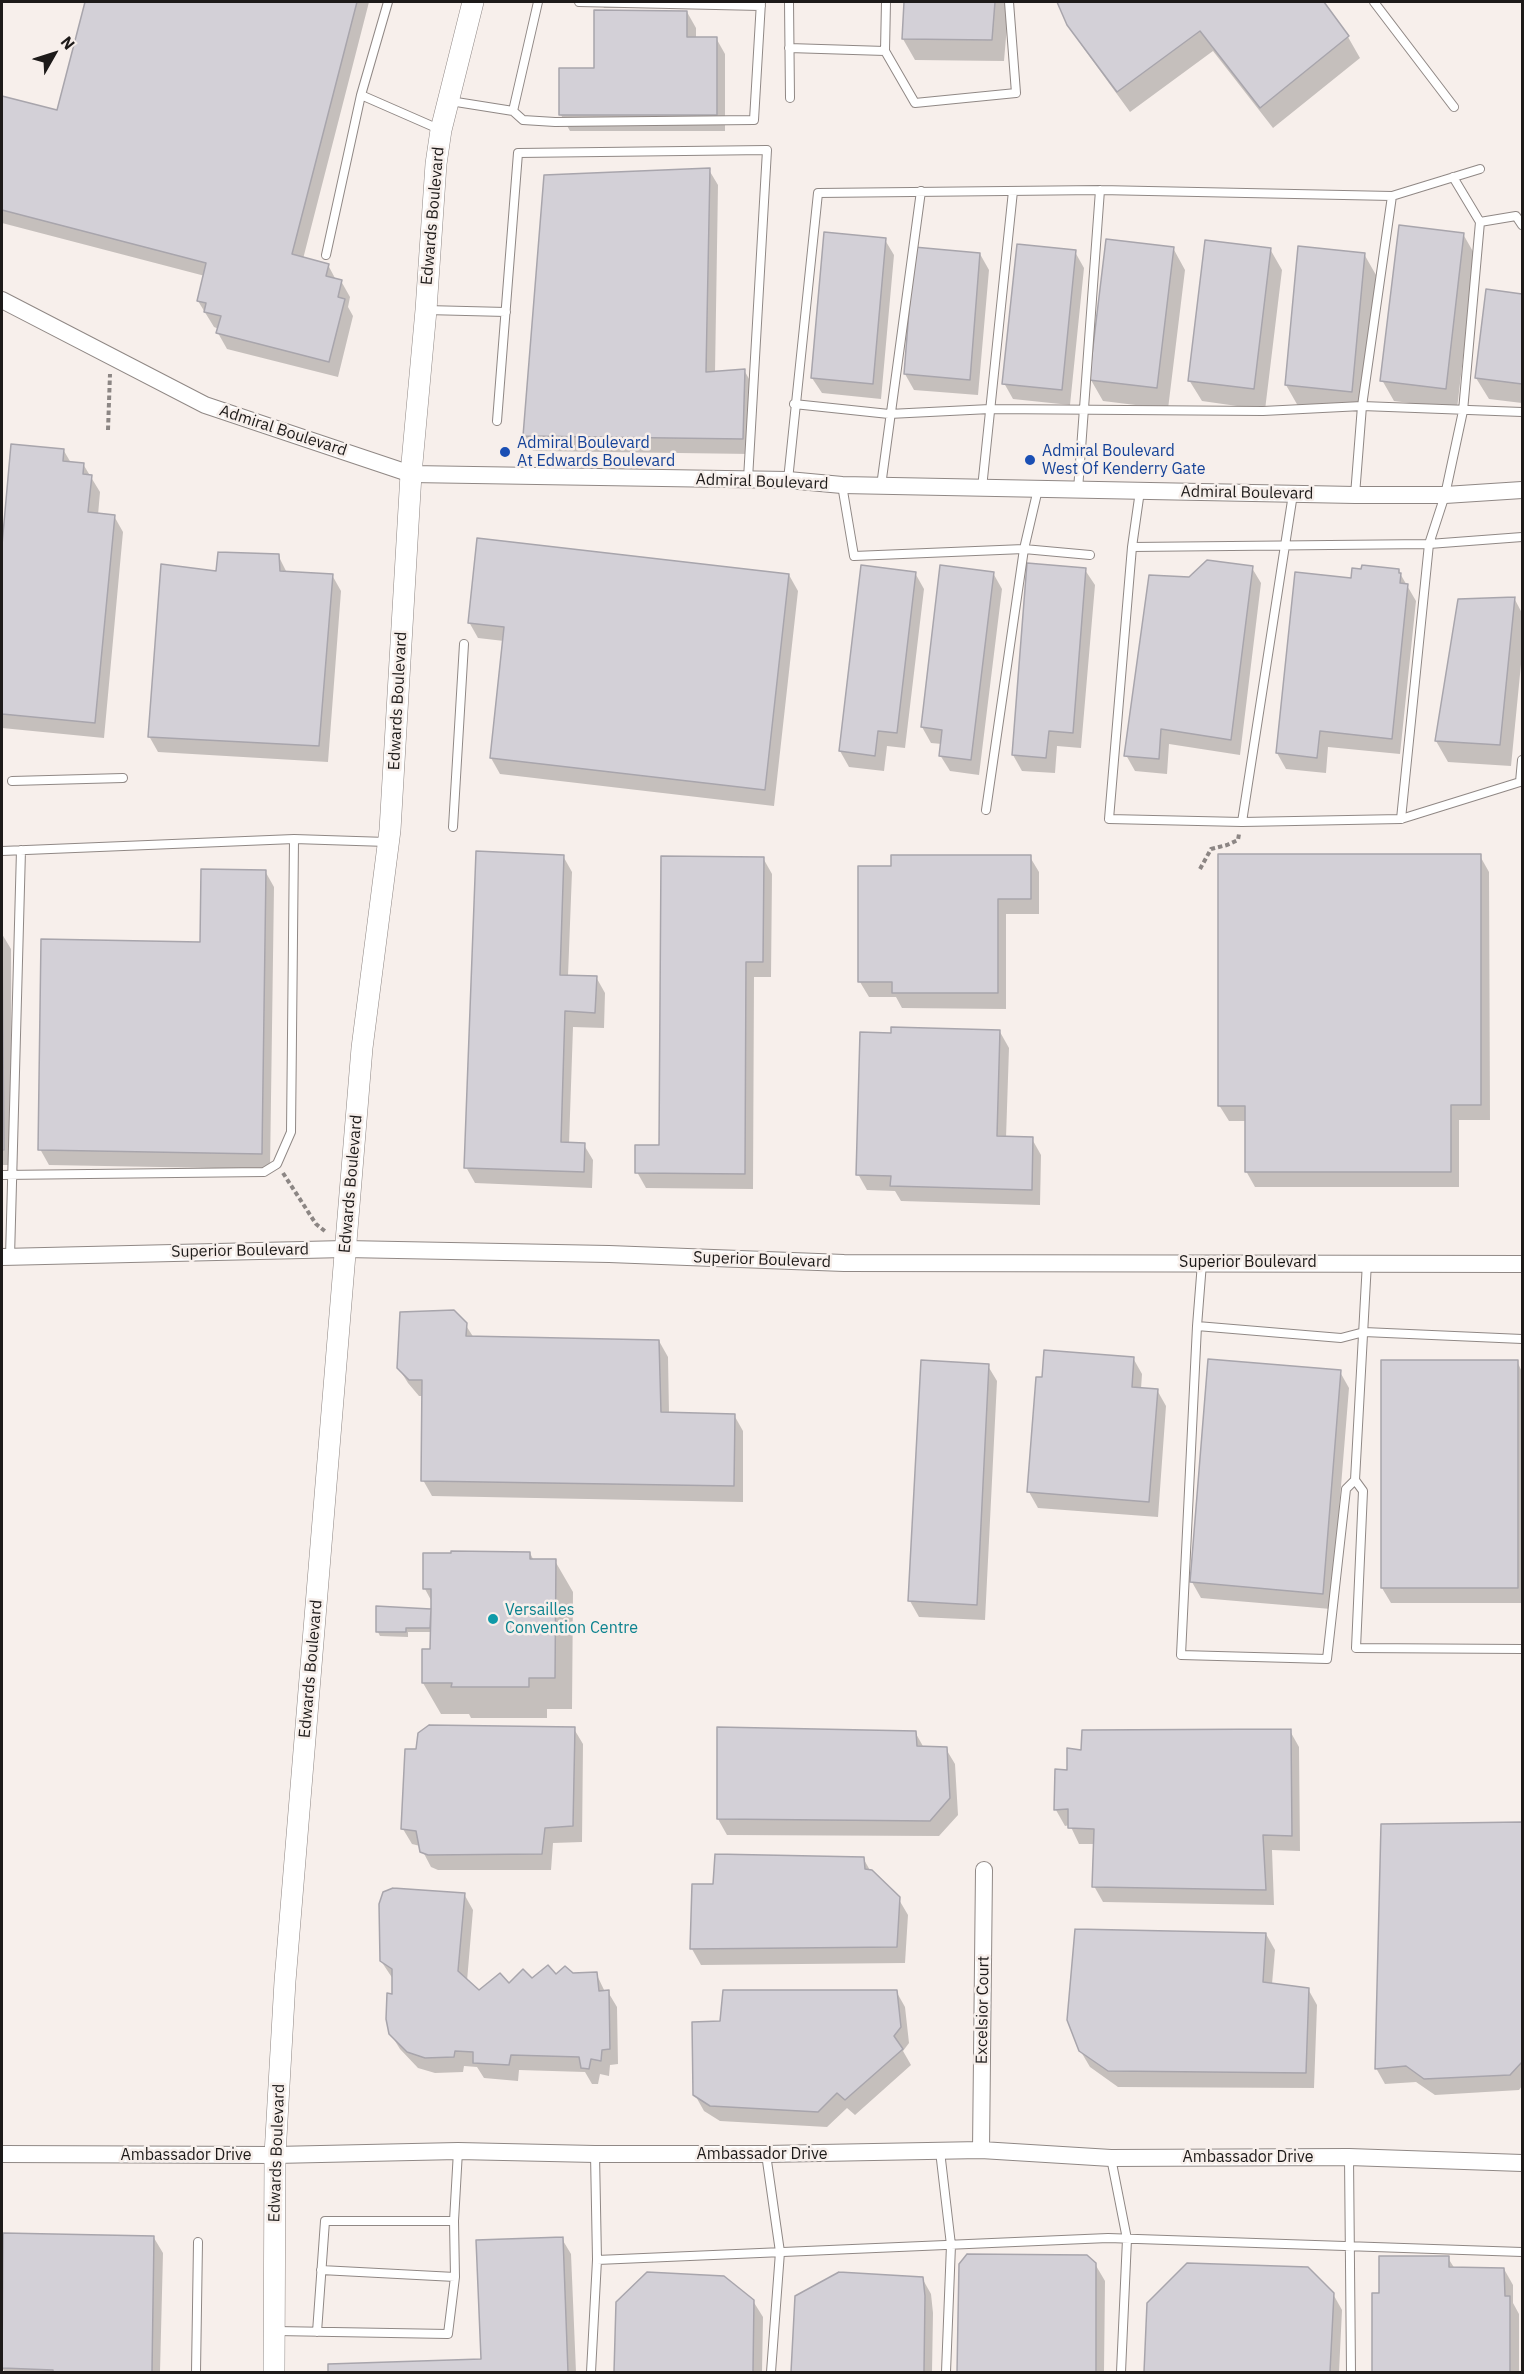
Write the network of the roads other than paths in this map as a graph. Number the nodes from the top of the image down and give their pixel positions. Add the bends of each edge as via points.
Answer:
1 (388, 2) edge
2 (473, 2) edge
3 (538, 2) edge
4 (579, 2) edge
5 (789, 2) edge
6 (886, 2) edge
7 (1009, 2) edge
8 (1374, 2) edge
9 (761, 4) edge
10 (789, 48) junction
11 (885, 51) junction
12 (361, 95) junction
13 (790, 98) dead end
14 (448, 101) junction
15 (1454, 107) dead end
16 (513, 111) junction
17 (441, 130) junction
18 (1480, 169) dead end
19 (1453, 177) junction
20 (1100, 190) junction
21 (921, 191) junction
22 (1013, 191) junction
23 (1392, 196) junction
24 (1480, 222) junction
25 (1522, 225) edge
26 (326, 255) dead end
27 (2, 300) edge
28 (426, 310) junction
29 (506, 312) junction
30 (794, 404) junction
31 (1362, 406) junction
32 (990, 410) junction
33 (1084, 410) junction
34 (1463, 411) junction
35 (1522, 412) edge
36 (889, 414) junction
37 (497, 421) dead end
38 (411, 474) junction
39 (748, 479) junction
40 (788, 480) junction
41 (842, 485) junction
42 (881, 486) junction
43 (982, 488) junction
44 (1038, 489) junction
45 (1078, 490) junction
46 (1522, 490) edge
47 (1140, 491) junction
48 (1293, 494) junction
49 (1355, 495) junction
50 (1444, 495) junction
51 (1522, 537) edge
52 (1429, 544) junction
53 (1285, 546) junction
54 (1132, 547) junction
55 (1024, 549) junction
56 (1090, 555) dead end
57 (464, 644) dead end
58 (1522, 760) edge
59 (123, 778) dead end
60 (12, 781) dead end
61 (986, 810) dead end
62 (1401, 819) junction
63 (1242, 822) junction
64 (453, 827) dead end
65 (294, 839) junction
66 (388, 842) junction
67 (21, 850) junction
68 (2, 851) edge
69 (2, 1175) edge
70 (12, 1175) junction
71 (345, 1249) junction
72 (6, 1257) edge
73 (1367, 1262) junction
74 (1202, 1263) junction
75 (1522, 1264) edge
76 (1197, 1326) junction
77 (1364, 1332) junction
78 (1522, 1338) edge
79 (1354, 1480) junction
80 (1522, 1649) edge
81 (984, 1870) dead end
82 (981, 2150) junction
83 (458, 2151) junction
84 (940, 2151) junction
85 (2, 2154) edge
86 (595, 2154) junction
87 (766, 2154) junction
88 (275, 2155) junction
89 (1349, 2157) junction
90 (1111, 2158) junction
91 (1522, 2163) edge
92 (454, 2221) junction
93 (1127, 2239) junction
94 (198, 2242) dead end
95 (951, 2245) junction
96 (1349, 2247) junction
97 (780, 2252) junction
98 (1522, 2252) edge
99 (597, 2260) junction
100 (321, 2270) junction
101 (455, 2277) junction
102 (274, 2331) junction
103 (317, 2332) junction
104 (196, 2373) edge
105 (274, 2373) edge
106 (591, 2373) edge
107 (771, 2373) edge
108 (946, 2373) edge
109 (1121, 2373) edge
110 (1351, 2373) edge

1 - 12 lane
2 - 14 street, Edwards Boulevard
3 - 16 lane
4 - 9 lane
5 - 10 lane
6 - 11 lane
7 - 11 lane via 1016,93 915,103
8 - 15 lane
9 - 16 lane via 754,120 555,122 523,120
10 - 11 lane
10 - 13 lane
12 - 17 lane
12 - 26 lane
14 - 16 lane
14 - 17 street, Edwards Boulevard
17 - 28 street, Edwards Boulevard
18 - 19 lane
19 - 23 lane
19 - 24 lane
20 - 22 lane
20 - 23 lane
20 - 33 lane
21 - 22 lane
21 - 30 lane via 818,193
21 - 36 lane
22 - 32 lane
23 - 31 lane
24 - 25 lane via 1516,216
24 - 34 lane
27 - 38 street, Admiral Boulevard via 205,405
28 - 29 lane
28 - 38 street, Edwards Boulevard
29 - 37 lane
29 - 39 lane via 518,153 767,150
30 - 36 lane
30 - 40 lane
31 - 33 lane via 1268,411
31 - 34 lane
31 - 49 lane
32 - 33 lane
32 - 36 lane
32 - 43 lane
33 - 45 lane
34 - 35 lane
34 - 50 lane
36 - 42 lane
38 - 39 street, Admiral Boulevard
38 - 66 street, Edwards Boulevard
39 - 40 street, Admiral Boulevard
40 - 41 street, Admiral Boulevard
41 - 42 street, Admiral Boulevard
41 - 55 lane via 854,556
42 - 43 street, Admiral Boulevard
43 - 44 street, Admiral Boulevard
44 - 45 street, Admiral Boulevard
44 - 55 lane
45 - 47 street, Admiral Boulevard
46 - 50 street, Admiral Boulevard
47 - 48 street, Admiral Boulevard
47 - 54 lane
48 - 49 street, Admiral Boulevard
48 - 53 lane
49 - 50 street, Admiral Boulevard
50 - 52 lane
51 - 52 lane
52 - 53 lane
52 - 62 lane
53 - 54 lane
53 - 63 lane
54 - 63 lane via 1109,819
55 - 56 lane
55 - 61 lane
57 - 64 lane
58 - 62 lane via 1520,782
59 - 60 lane
62 - 63 lane
65 - 66 lane
65 - 67 lane
65 - 70 lane via 291,1131 277,1164 264,1172
66 - 71 street, Edwards Boulevard via 362,1048
67 - 68 lane
67 - 70 lane
69 - 70 lane
70 - 72 lane
71 - 72 street, Superior Boulevard
71 - 74 street, Superior Boulevard via 844,1263
71 - 88 street, Edwards Boulevard via 285,1981
73 - 74 street, Superior Boulevard
73 - 75 street, Superior Boulevard
73 - 77 lane
74 - 76 lane
76 - 77 lane via 1341,1338
76 - 79 lane via 1181,1655 1326,1659 1347,1489
77 - 78 lane
77 - 79 lane
79 - 80 lane via 1363,1491 1356,1648
81 - 82 street, Excelsior Court
82 - 84 street, Ambassador Drive
82 - 90 street, Ambassador Drive
83 - 86 street, Ambassador Drive
83 - 88 street, Ambassador Drive
83 - 92 lane
84 - 87 street, Ambassador Drive
84 - 95 lane
85 - 88 street, Ambassador Drive
86 - 87 street, Ambassador Drive
86 - 99 lane
87 - 97 lane
88 - 102 street, Edwards Boulevard
89 - 90 street, Ambassador Drive
89 - 91 street, Ambassador Drive
89 - 96 lane
90 - 93 lane
92 - 100 lane via 325,2221
92 - 101 lane
93 - 95 lane
93 - 96 lane
93 - 109 lane
94 - 104 lane
95 - 97 lane
95 - 108 lane
96 - 98 lane
96 - 110 lane
97 - 99 lane
97 - 107 lane
99 - 106 lane
100 - 101 lane
100 - 103 lane
101 - 103 lane via 448,2334
102 - 103 lane
102 - 105 street, Edwards Boulevard

